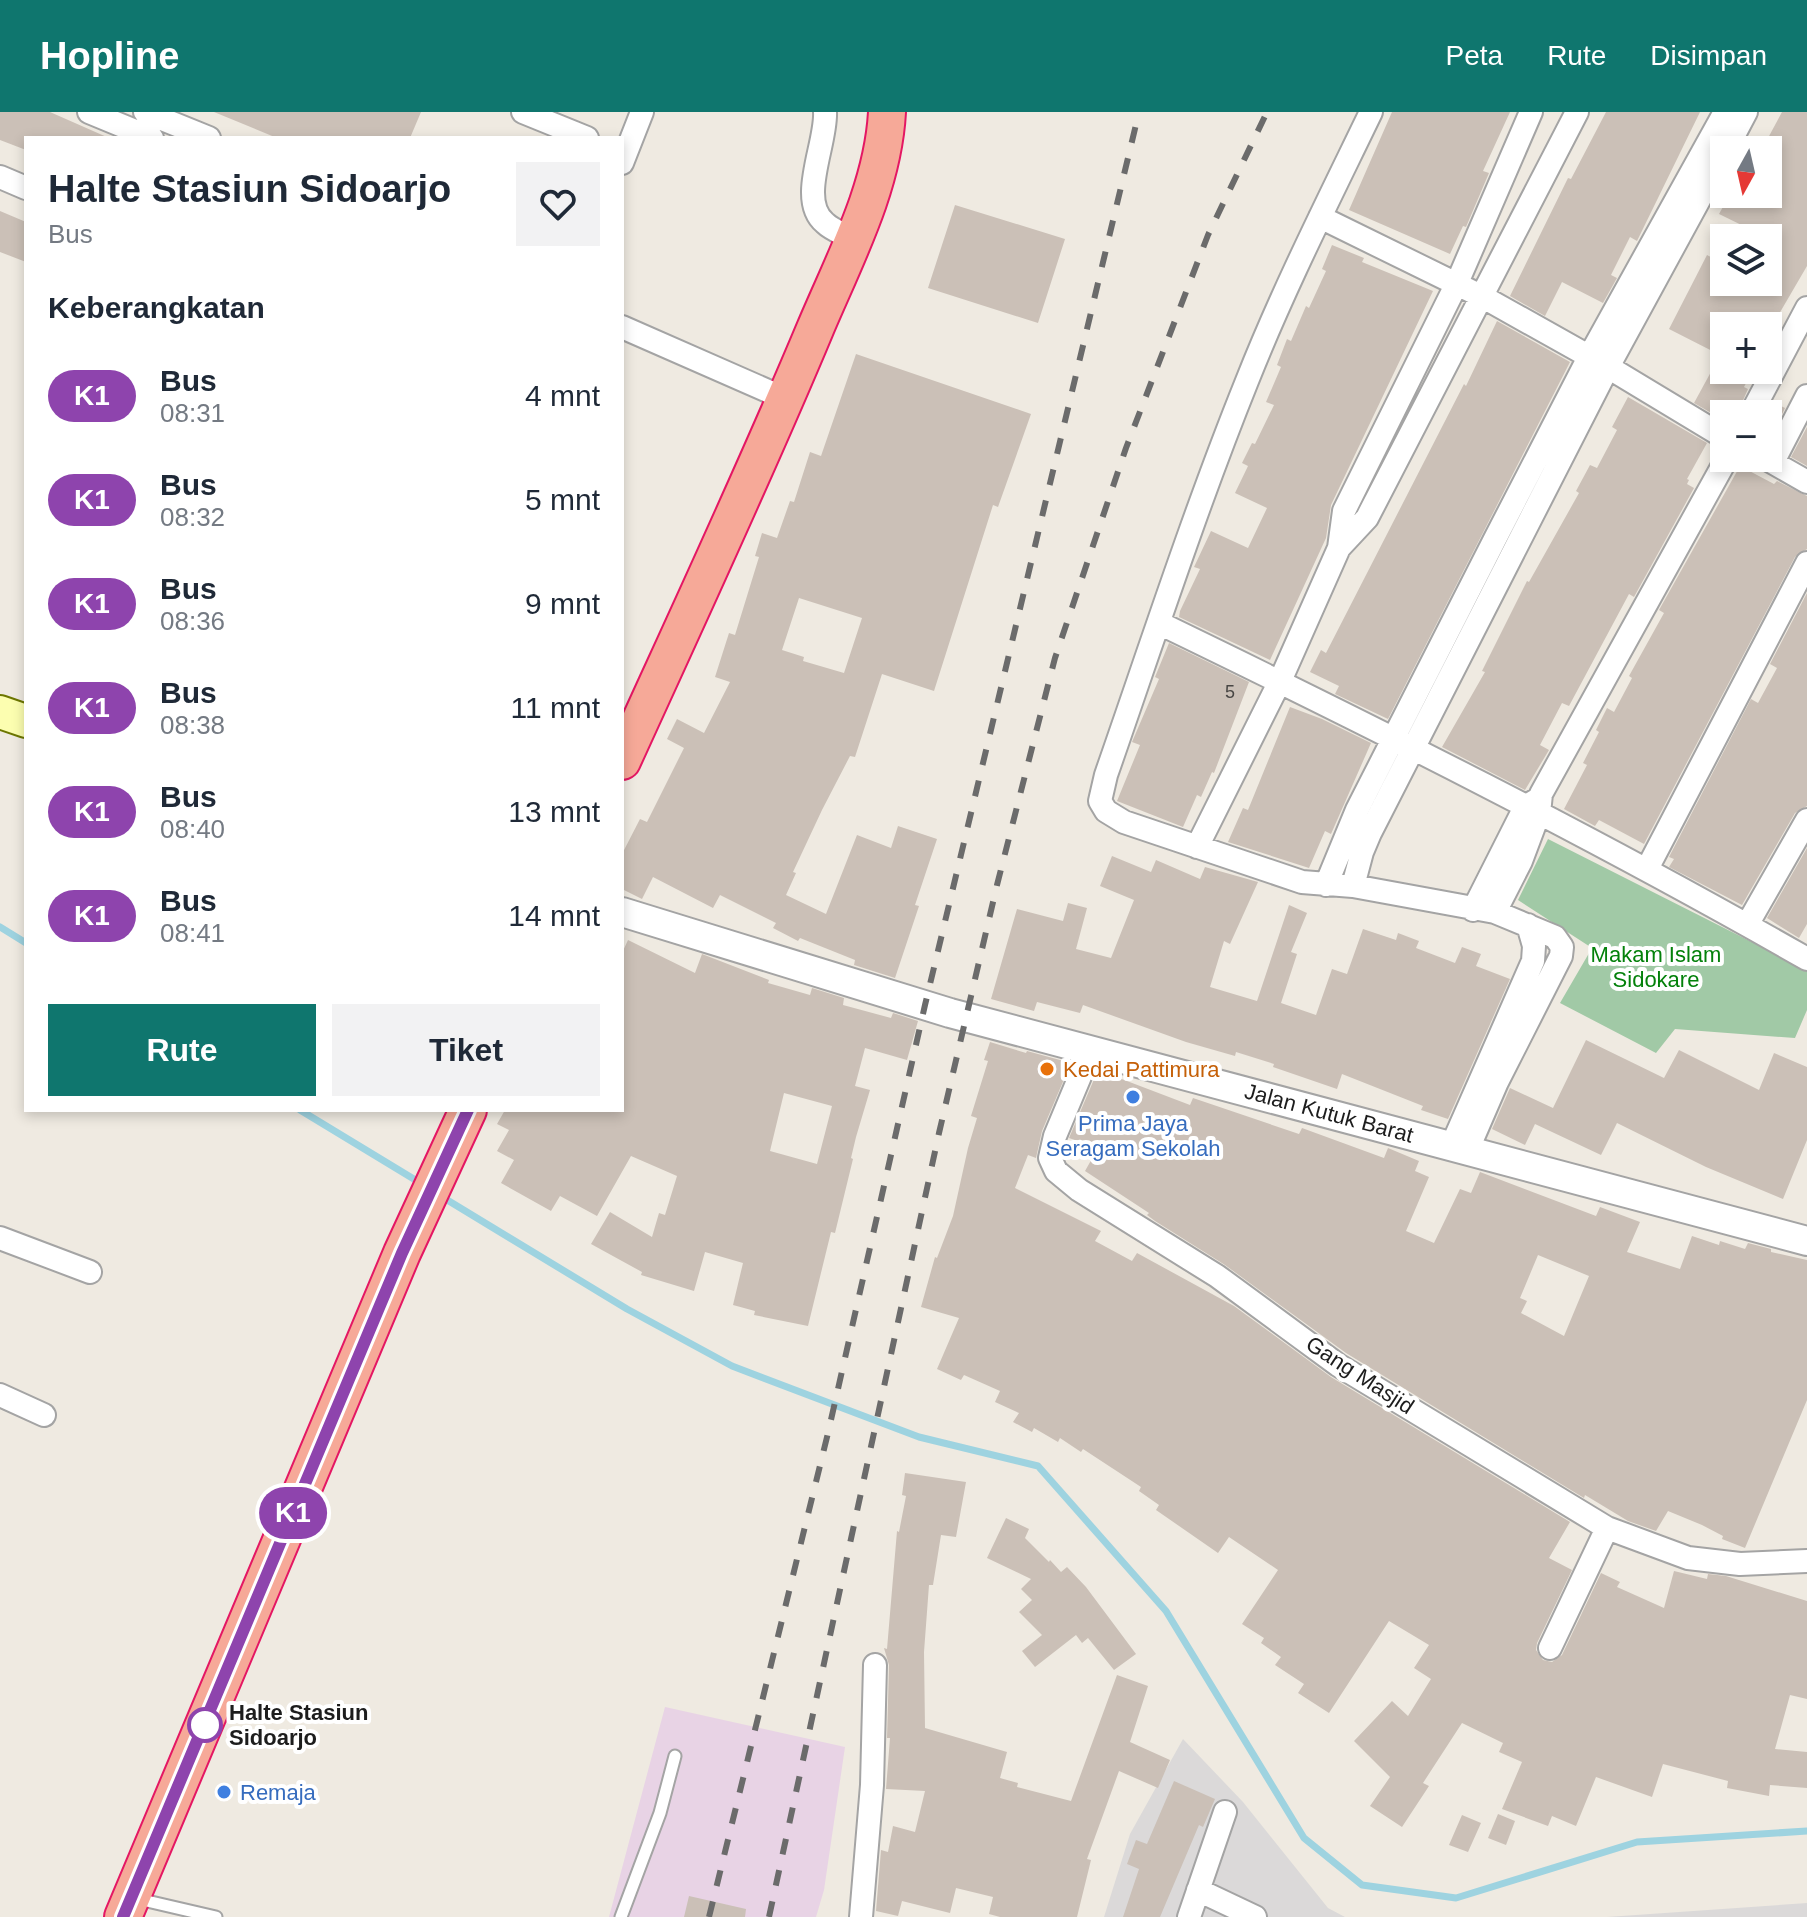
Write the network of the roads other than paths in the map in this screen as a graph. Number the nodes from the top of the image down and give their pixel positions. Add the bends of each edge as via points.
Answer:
1 (89, 112) edge
2 (145, 112) edge
3 (523, 112) edge
4 (642, 112) edge
5 (825, 112) edge
6 (887, 112) edge
7 (1371, 112) edge
8 (1531, 112) edge
9 (1577, 112) edge
10 (1725, 112) edge
11 (1746, 112) edge
12 (116, 117) edge
13 (149, 136) edge
14 (204, 136) edge
15 (582, 136) edge
16 (1721, 136) edge
17 (1730, 136) edge
18 (624, 154) edge
19 (1710, 168) edge
20 (0, 177) edge
21 (24, 187) edge
22 (1320, 217) junction
23 (853, 239) junction
24 (1457, 283) junction
25 (1483, 297) junction
26 (1807, 308) edge
27 (624, 328) edge
28 (1599, 362) junction
29 (1807, 396) edge
30 (786, 399) junction
31 (1758, 400) edge
32 (1710, 429) edge
33 (1782, 438) edge
34 (1782, 468) edge
35 (1719, 472) edge
36 (1807, 482) edge
37 (1339, 548) junction
38 (1807, 563) edge
39 (1159, 623) junction
40 (1280, 681) junction
41 (0, 712) edge
42 (24, 720) edge
43 (1404, 743) junction
44 (624, 757) edge
45 (1534, 806) junction
46 (1807, 820) edge
47 (1197, 847) junction
48 (1647, 869) junction
49 (1326, 885) junction
50 (1353, 886) junction
51 (1484, 911) junction
52 (624, 913) edge
53 (1747, 925) junction
54 (1807, 959) edge
55 (1091, 1050) junction
56 (467, 1112) edge
57 (1460, 1147) junction
58 (0, 1238) edge
59 (1807, 1241) edge
60 (90, 1272) dead end
61 (0, 1395) edge
62 (44, 1415) dead end
63 (1607, 1528) junction
64 (1807, 1561) edge
65 (1550, 1648) dead end
66 (875, 1665) dead end
67 (675, 1756) dead end
68 (1225, 1812) dead end
69 (1198, 1890) junction
70 (128, 1907) edge
71 (216, 1917) edge
72 (621, 1917) edge
73 (861, 1917) edge
74 (1189, 1917) edge
75 (1255, 1917) edge

1 - 12 street
2 - 14 street
3 - 15 street
4 - 18 street
5 - 23 street via 812,197 823,222
6 - 23 highway via 871,195
7 - 22 street
8 - 24 street
9 - 25 street
10 - 16 street
11 - 17 street
12 - 13 street
19 - 28 street
20 - 21 street
22 - 24 street
22 - 39 street via 1247,381
23 - 30 highway
24 - 25 street
24 - 37 street via 1344,511
25 - 28 street
25 - 37 street via 1367,518
26 - 31 street
27 - 30 street
28 - 32 street
28 - 43 street
29 - 33 street
30 - 44 highway
34 - 36 street
35 - 45 street
37 - 40 street
38 - 48 street
39 - 40 street
39 - 47 street via 1100,801 1124,822
40 - 43 street
40 - 47 street
41 - 42 main road
43 - 45 street
43 - 49 street via 1357,810
43 - 50 street
45 - 48 street
45 - 51 street via 1521,861
46 - 53 street
47 - 49 street via 1273,875
48 - 53 street
49 - 50 street
50 - 51 street
51 - 57 street via 1555,937 1562,947
52 - 55 street, Jalan Kutuk Barat via 950,1013
53 - 54 street
55 - 57 street, Jalan Kutuk Barat
55 - 63 street, Gang Masjid via 1051,1148 1056,1171 1217,1276 1338,1365
56 - 70 highway via 402,1253
57 - 59 street, Jalan Kutuk Barat
58 - 60 street
61 - 62 street
63 - 64 street, Gang Masjid via 1688,1558 1740,1564
63 - 65 street
66 - 73 street
67 - 72 lane
68 - 69 street
69 - 74 street
69 - 75 street
70 - 71 lane

